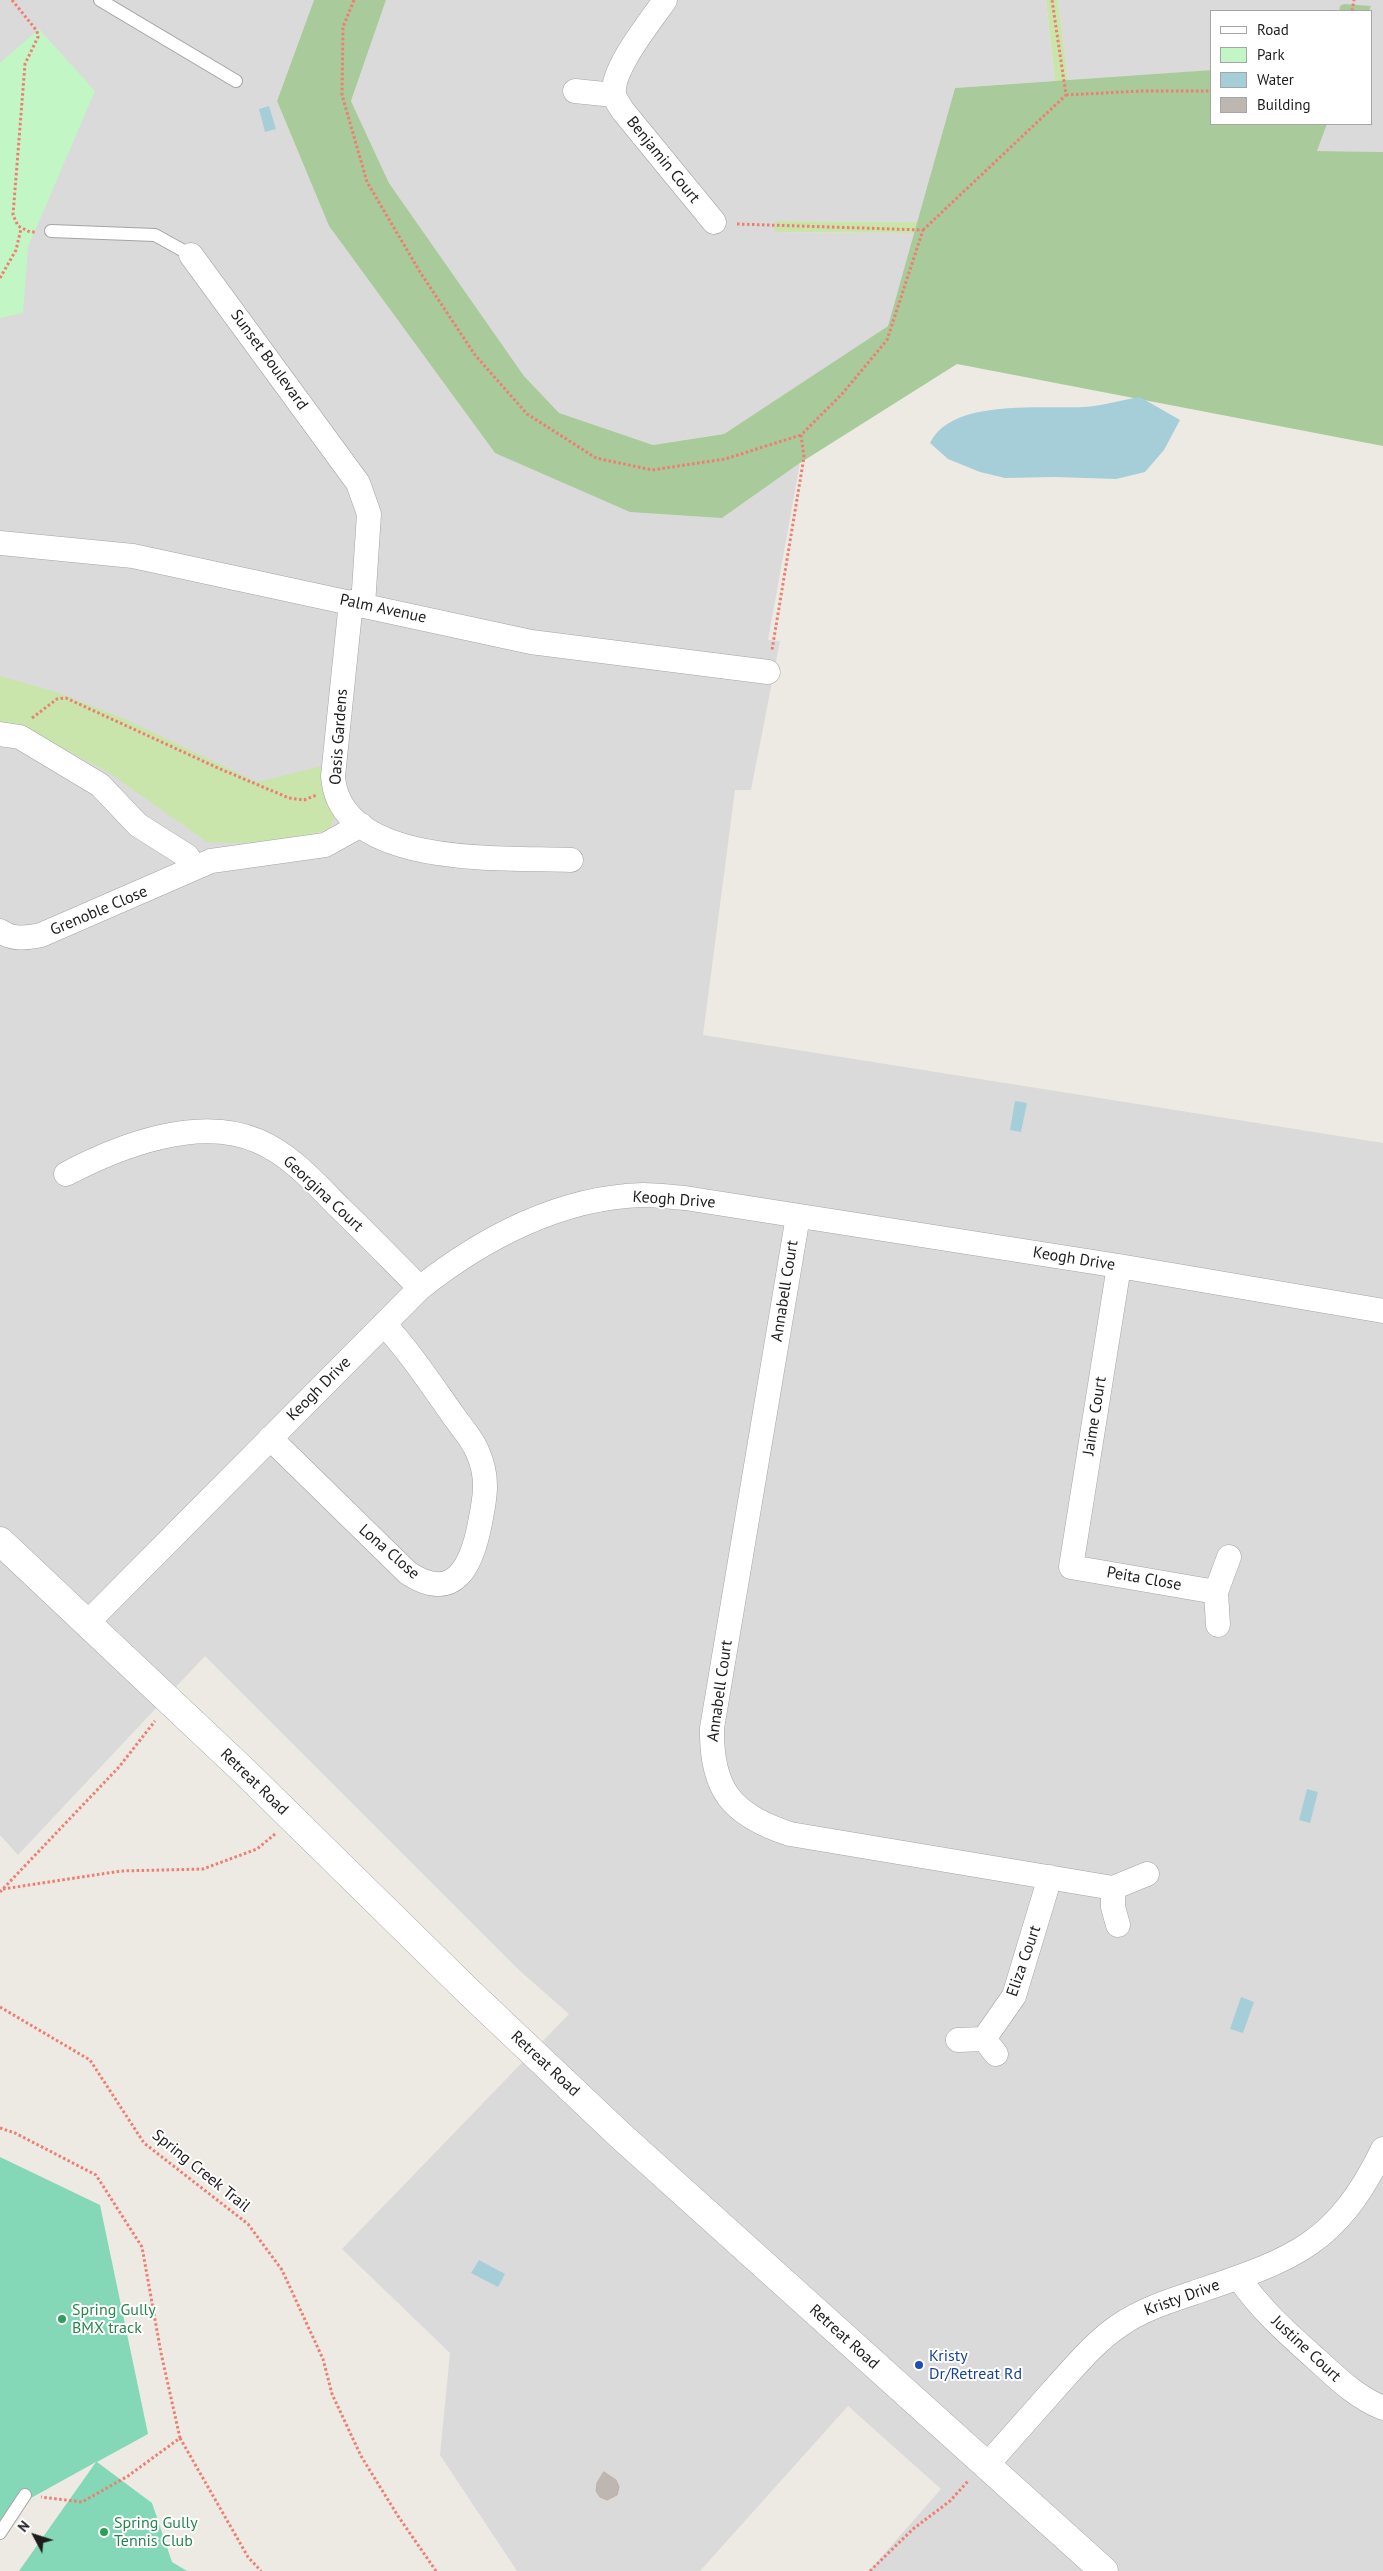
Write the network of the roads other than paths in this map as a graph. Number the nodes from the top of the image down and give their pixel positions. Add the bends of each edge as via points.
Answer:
1 (100, 0) edge
2 (665, 0) edge
3 (236, 81) dead end
4 (575, 91) dead end
5 (614, 95) junction
6 (714, 222) road end
7 (51, 231) road end
8 (192, 255) joint
9 (0, 543) edge
10 (357, 603) junction
11 (768, 672) road end
12 (0, 734) edge
13 (362, 825) junction
14 (571, 860) dead end
15 (195, 868) junction
16 (0, 930) edge
17 (66, 1174) dead end
18 (798, 1216) junction
19 (1119, 1266) junction
20 (420, 1288) junction
21 (1383, 1311) edge
22 (384, 1324) junction
23 (270, 1438) junction
24 (0, 1541) edge
25 (1228, 1557) dead end
26 (1071, 1567) joint
27 (1216, 1592) junction
28 (88, 1622) junction
29 (1218, 1625) dead end
30 (1147, 1874) dead end
31 (1050, 1877) junction
32 (1113, 1888) junction
33 (1118, 1925) dead end
34 (958, 2040) dead end
35 (1383, 2149) edge
36 (1238, 2278) junction
37 (1383, 2408) edge
38 (986, 2464) junction
39 (25, 2495) road end
40 (0, 2533) edge
41 (1104, 2571) edge

1 - 3 lane
2 - 5 street via 626,60 618,75
4 - 5 street
5 - 6 street, Benjamin Court via 623,112
7 - 8 lane, Sunset Boulevard via 155,235
8 - 10 street, Sunset Boulevard via 358,484 369,514
9 - 10 street, Palm Avenue via 132,556
10 - 11 street, Palm Avenue via 531,642
10 - 13 street, Oasis Gardens via 333,776 334,788 344,809
12 - 15 street via 20,737 100,785 138,825 187,856
13 - 14 street, Oasis Gardens via 385,840 421,852
13 - 15 street, Grenoble Close via 325,845 228,857
15 - 16 street, Grenoble Close via 41,935 14,937
17 - 20 street, Georgina Court via 126,1145 162,1137 211,1132 238,1134 257,1140 303,1171
18 - 19 street, Keogh Drive
18 - 20 street, Keogh Drive via 685,1198 643,1195 604,1199 520,1225 468,1253
18 - 31 street, Annabell Court via 712,1728 716,1775 725,1793 737,1806 755,1820 790,1834
19 - 21 street, Keogh Drive
19 - 26 street, Jaime Court
20 - 22 street, Keogh Drive
22 - 23 street, Keogh Drive
22 - 23 street, Lona Close via 478,1450 484,1469 486,1489 475,1550 460,1575 448,1583 435,1585 408,1573
23 - 28 street, Keogh Drive
24 - 28 street, Retreat Road
25 - 27 street
26 - 27 street, Peita Close
27 - 29 street
28 - 38 street, Retreat Road via 621,2136
30 - 32 street
31 - 32 street, Annabell Court
31 - 34 street, Eliza Court via 1014,1996 990,2047
32 - 33 street via 1113,1907
35 - 36 street, Kristy Drive via 1358,2195 1317,2239 1296,2254
36 - 37 street, Justine Court via 1283,2330 1353,2393
36 - 38 street, Kristy Drive via 1169,2301 1120,2325 1084,2356
38 - 41 street, Retreat Road
39 - 40 lane

